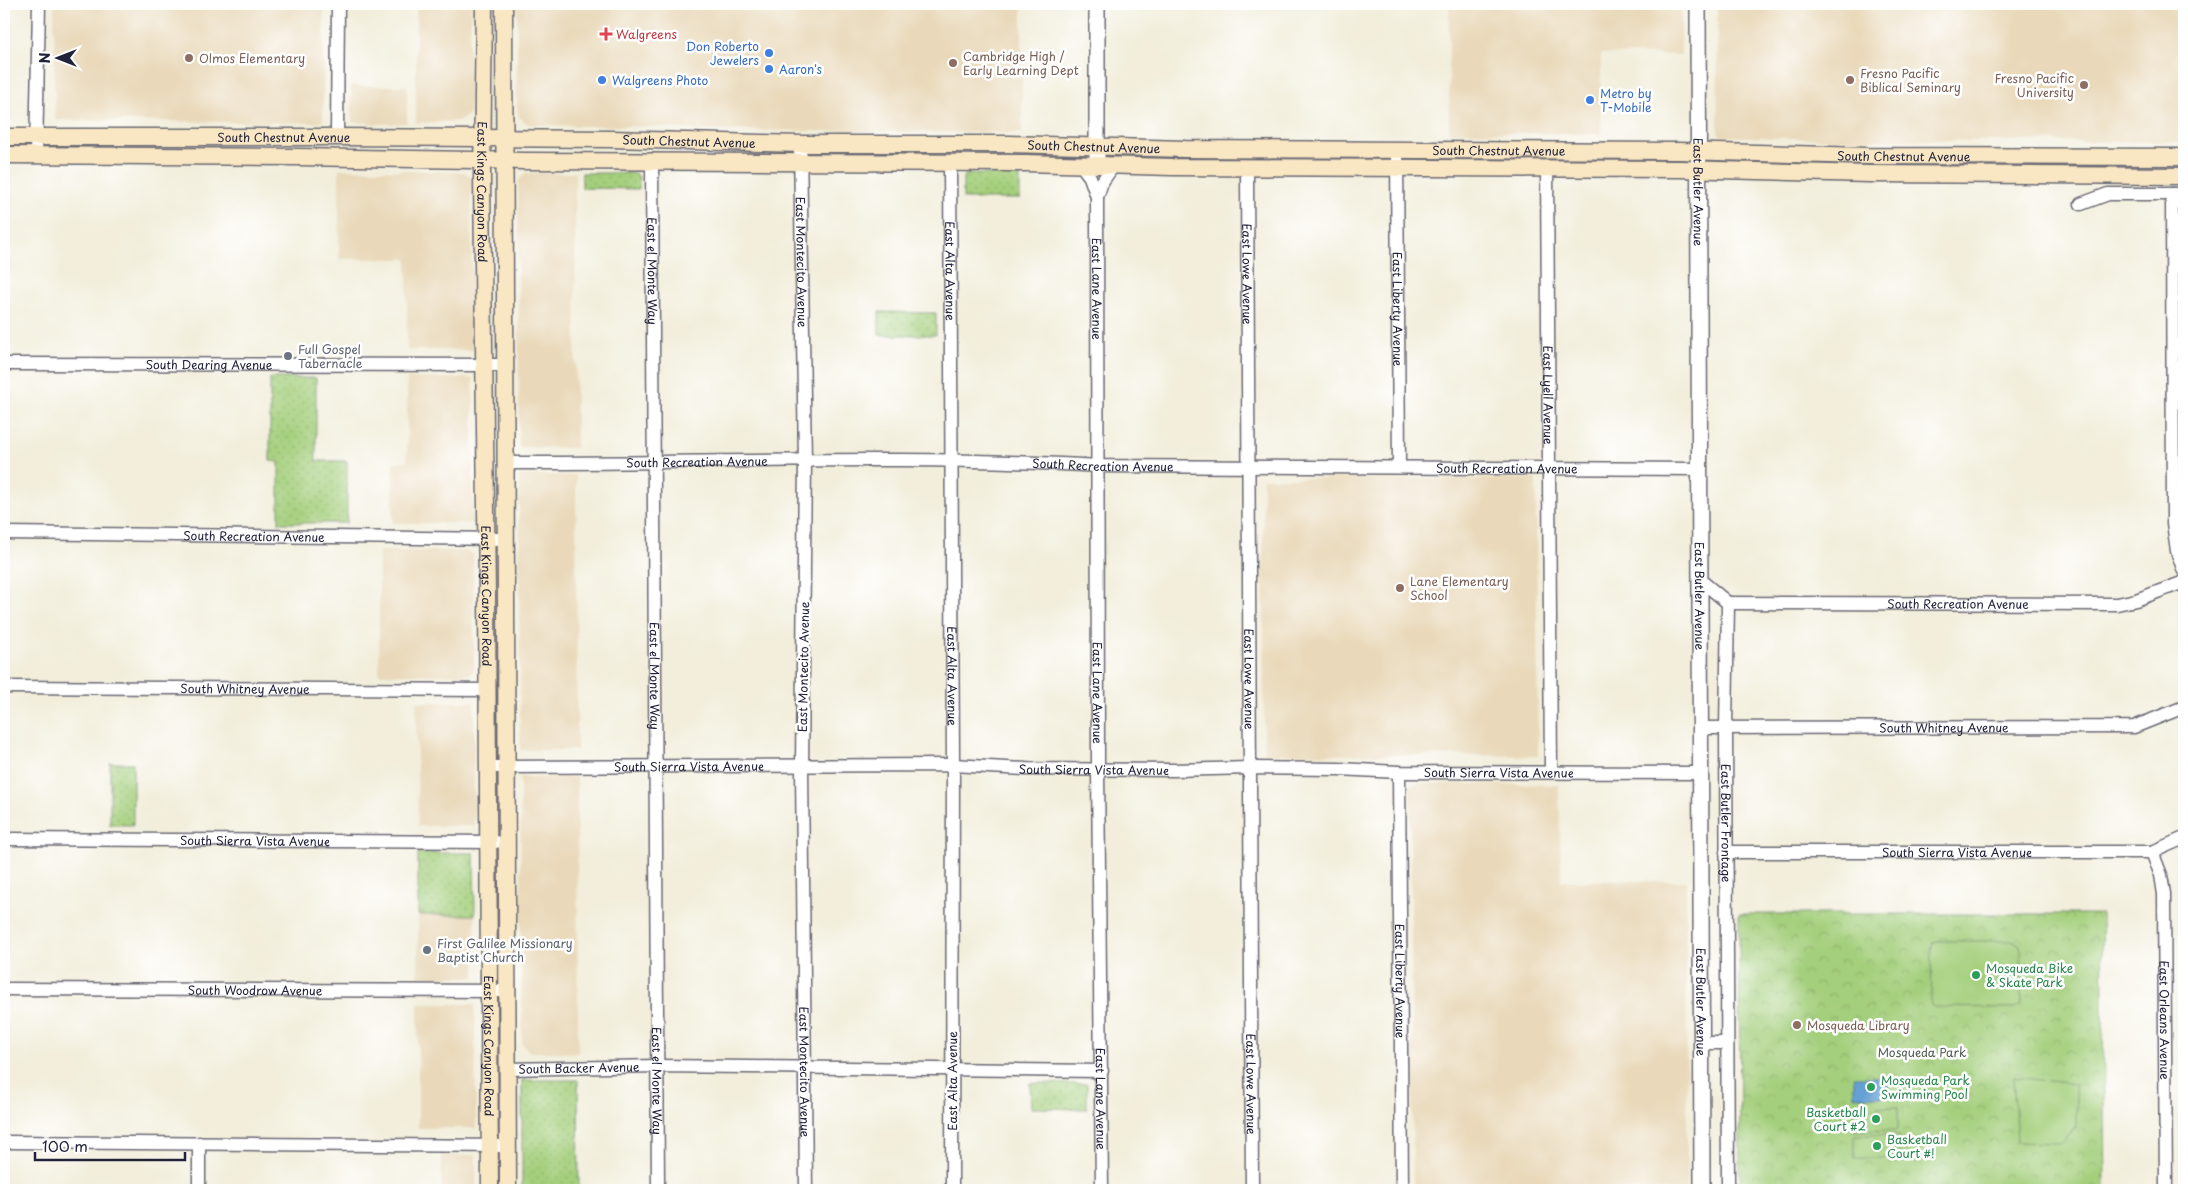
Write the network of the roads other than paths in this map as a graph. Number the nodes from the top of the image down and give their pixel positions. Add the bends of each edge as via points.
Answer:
1 (39, 4) edge
2 (338, 4) edge
3 (484, 4) edge
4 (504, 4) edge
5 (1097, 4) edge
6 (1698, 4) edge
7 (4, 137) edge
8 (37, 137) junction
9 (188, 137) junction
10 (337, 137) junction
11 (482, 139) junction
12 (504, 139) junction
13 (732, 142) junction
14 (800, 144) junction
15 (1097, 147) junction
16 (1286, 149) junction
17 (1397, 150) junction
18 (1698, 151) junction
19 (4, 156) edge
20 (36, 156) junction
21 (188, 156) junction
22 (2184, 157) edge
23 (482, 160) junction
24 (504, 161) junction
25 (652, 161) junction
26 (800, 162) junction
27 (950, 162) junction
28 (1089, 165) junction
29 (1114, 166) junction
30 (1204, 168) junction
31 (1247, 168) junction
32 (1397, 168) junction
33 (1547, 168) junction
34 (1698, 169) junction
35 (2184, 176) edge
36 (2178, 194) edge
37 (1096, 197) junction
38 (2081, 204) dead end
39 (4, 364) edge
40 (484, 365) junction
41 (504, 365) junction
42 (805, 461) junction
43 (951, 462) junction
44 (505, 463) junction
45 (654, 464) junction
46 (1098, 466) junction
47 (1248, 466) junction
48 (1399, 467) junction
49 (1550, 468) junction
50 (1700, 469) junction
51 (4, 534) edge
52 (486, 539) junction
53 (504, 539) junction
54 (2184, 571) edge
55 (1699, 578) junction
56 (2184, 582) edge
57 (1728, 603) junction
58 (4, 687) edge
59 (488, 690) junction
60 (2184, 707) edge
61 (1700, 728) junction
62 (1726, 728) junction
63 (954, 765) junction
64 (802, 766) junction
65 (506, 767) junction
66 (654, 767) junction
67 (488, 768) junction
68 (1250, 768) junction
69 (1098, 770) junction
70 (1400, 772) junction
71 (1550, 772) junction
72 (1701, 773) junction
73 (2184, 838) edge
74 (4, 839) edge
75 (488, 842) junction
76 (506, 843) junction
77 (1726, 852) junction
78 (2152, 852) junction
79 (4, 989) edge
80 (488, 991) junction
81 (507, 991) junction
82 (1702, 1043) junction
83 (1727, 1043) junction
84 (658, 1066) junction
85 (806, 1068) junction
86 (508, 1069) junction
87 (951, 1070) junction
88 (1102, 1071) junction
89 (4, 1142) edge
90 (198, 1142) junction
91 (490, 1146) junction
92 (508, 1146) junction
93 (199, 1190) edge
94 (490, 1190) edge
95 (508, 1190) edge
96 (658, 1190) edge
97 (806, 1190) edge
98 (952, 1190) edge
99 (1102, 1190) edge
100 (1252, 1190) edge
101 (1402, 1190) edge
102 (1702, 1190) edge
103 (1728, 1190) edge
104 (2166, 1190) edge

1 - 8 street
2 - 10 street
3 - 11 main road, East Kings Canyon Road
4 - 12 main road, East Kings Canyon Road
5 - 15 street, East Lane Avenue
6 - 18 street, East Butler Avenue
7 - 8 main road, South Chestnut Avenue
8 - 9 main road, South Chestnut Avenue
8 - 20 street
9 - 10 main road, South Chestnut Avenue
9 - 21 main road
10 - 11 main road, South Chestnut Avenue
11 - 12 main road, South Chestnut Avenue
11 - 23 main road, East Kings Canyon Road
12 - 13 main road, South Chestnut Avenue
12 - 24 main road, East Kings Canyon Road
13 - 14 main road, South Chestnut Avenue
13 - 25 main road via 729,148 720,152 667,153
14 - 15 main road, South Chestnut Avenue
14 - 26 street, East Montecito Avenue
15 - 16 main road, South Chestnut Avenue
15 - 28 street, East Lane Avenue
16 - 17 main road, South Chestnut Avenue
16 - 30 main road via 1277,159 1209,159
17 - 18 main road, South Chestnut Avenue
17 - 32 street, East Liberty Avenue
18 - 22 main road, South Chestnut Avenue via 1867,156
18 - 34 street, East Butler Avenue
19 - 20 main road, South Chestnut Avenue
20 - 21 main road, South Chestnut Avenue
21 - 23 main road, South Chestnut Avenue
23 - 24 main road, South Chestnut Avenue
23 - 40 main road, East Kings Canyon Road
24 - 25 main road, South Chestnut Avenue
24 - 41 main road, East Kings Canyon Road
25 - 26 main road, South Chestnut Avenue
25 - 45 street, East el Monte Way
26 - 27 main road, South Chestnut Avenue
26 - 42 street, East Montecito Avenue
27 - 28 main road, South Chestnut Avenue
27 - 43 street, East Alta Avenue
28 - 29 main road, South Chestnut Avenue
28 - 37 street, East Lane Avenue
29 - 30 main road, South Chestnut Avenue
29 - 37 street, East Lane Avenue
30 - 31 main road, South Chestnut Avenue
31 - 32 main road, South Chestnut Avenue
31 - 47 street, East Lowe Avenue
32 - 33 main road, South Chestnut Avenue
32 - 48 street, East Liberty Avenue
33 - 34 main road, South Chestnut Avenue
33 - 49 street, East Lyell Avenue
34 - 35 main road, South Chestnut Avenue via 1869,174
34 - 50 street, East Butler Avenue
36 - 38 street via 2108,194
36 - 54 street via 2172,523
37 - 46 street, East Lane Avenue
39 - 40 street, South Dearing Avenue
40 - 41 street, South Dearing Avenue
40 - 52 main road, East Kings Canyon Road
41 - 44 main road, East Kings Canyon Road
42 - 43 street, South Recreation Avenue
42 - 45 street, South Recreation Avenue
42 - 64 street, East Montecito Avenue
43 - 46 street, South Recreation Avenue
43 - 63 street, East Alta Avenue
44 - 45 street, South Recreation Avenue
44 - 53 main road, East Kings Canyon Road
45 - 66 street, East el Monte Way
46 - 47 street, South Recreation Avenue
46 - 69 street, East Lane Avenue
47 - 48 street, South Recreation Avenue
47 - 68 street, East Lowe Avenue
48 - 49 street, South Recreation Avenue
49 - 50 street, South Recreation Avenue
49 - 71 street, East Lyell Avenue
50 - 55 street, East Butler Avenue
51 - 52 street, South Recreation Avenue
52 - 53 street, South Recreation Avenue
52 - 59 main road, East Kings Canyon Road
53 - 65 main road, East Kings Canyon Road
55 - 57 street
55 - 61 street, East Butler Avenue
56 - 57 street, South Recreation Avenue via 2117,604
57 - 62 street, East Butler Frontage
58 - 59 street, South Whitney Avenue
59 - 67 main road, East Kings Canyon Road
60 - 62 street, South Whitney Avenue via 2134,727
61 - 62 street, South Whitney Avenue
61 - 72 street, East Butler Avenue
62 - 77 street, East Butler Frontage
63 - 64 street, South Sierra Vista Avenue
63 - 69 street, South Sierra Vista Avenue
63 - 87 street, East Alta Avenue
64 - 66 street, South Sierra Vista Avenue
64 - 85 street, East Montecito Avenue
65 - 66 street, South Sierra Vista Avenue
65 - 67 street, South Sierra Vista Avenue
65 - 76 main road, East Kings Canyon Road
66 - 84 street, East el Monte Way
67 - 75 main road, East Kings Canyon Road
68 - 69 street, South Sierra Vista Avenue
68 - 70 street, South Sierra Vista Avenue
68 - 100 street, East Lowe Avenue
69 - 88 street, East Lane Avenue
70 - 71 street, South Sierra Vista Avenue
70 - 101 street, East Liberty Avenue
71 - 72 street, South Sierra Vista Avenue
72 - 82 street, East Butler Avenue
73 - 78 street, South Sierra Vista Avenue
74 - 75 street, South Sierra Vista Avenue
75 - 76 street, South Sierra Vista Avenue
75 - 80 main road, East Kings Canyon Road
76 - 81 main road, East Kings Canyon Road
77 - 78 street, South Sierra Vista Avenue
77 - 83 street, East Butler Frontage
78 - 104 street, East Orleans Avenue via 2164,894
79 - 80 street, South Woodrow Avenue
80 - 81 street, South Woodrow Avenue
80 - 91 main road, East Kings Canyon Road
81 - 86 main road, East Kings Canyon Road
82 - 83 street
82 - 102 street, East Butler Avenue
83 - 103 street, East Butler Frontage
84 - 85 street, South Backer Avenue
84 - 86 street, South Backer Avenue
84 - 96 street, East el Monte Way
85 - 87 street, South Backer Avenue
85 - 97 street, East Montecito Avenue
86 - 92 main road, East Kings Canyon Road
87 - 88 street, South Backer Avenue
87 - 98 street, East Alta Avenue
88 - 99 street, East Lane Avenue
89 - 90 street
90 - 91 street
90 - 93 street
91 - 92 street
91 - 94 main road, East Kings Canyon Road
92 - 95 main road, East Kings Canyon Road

